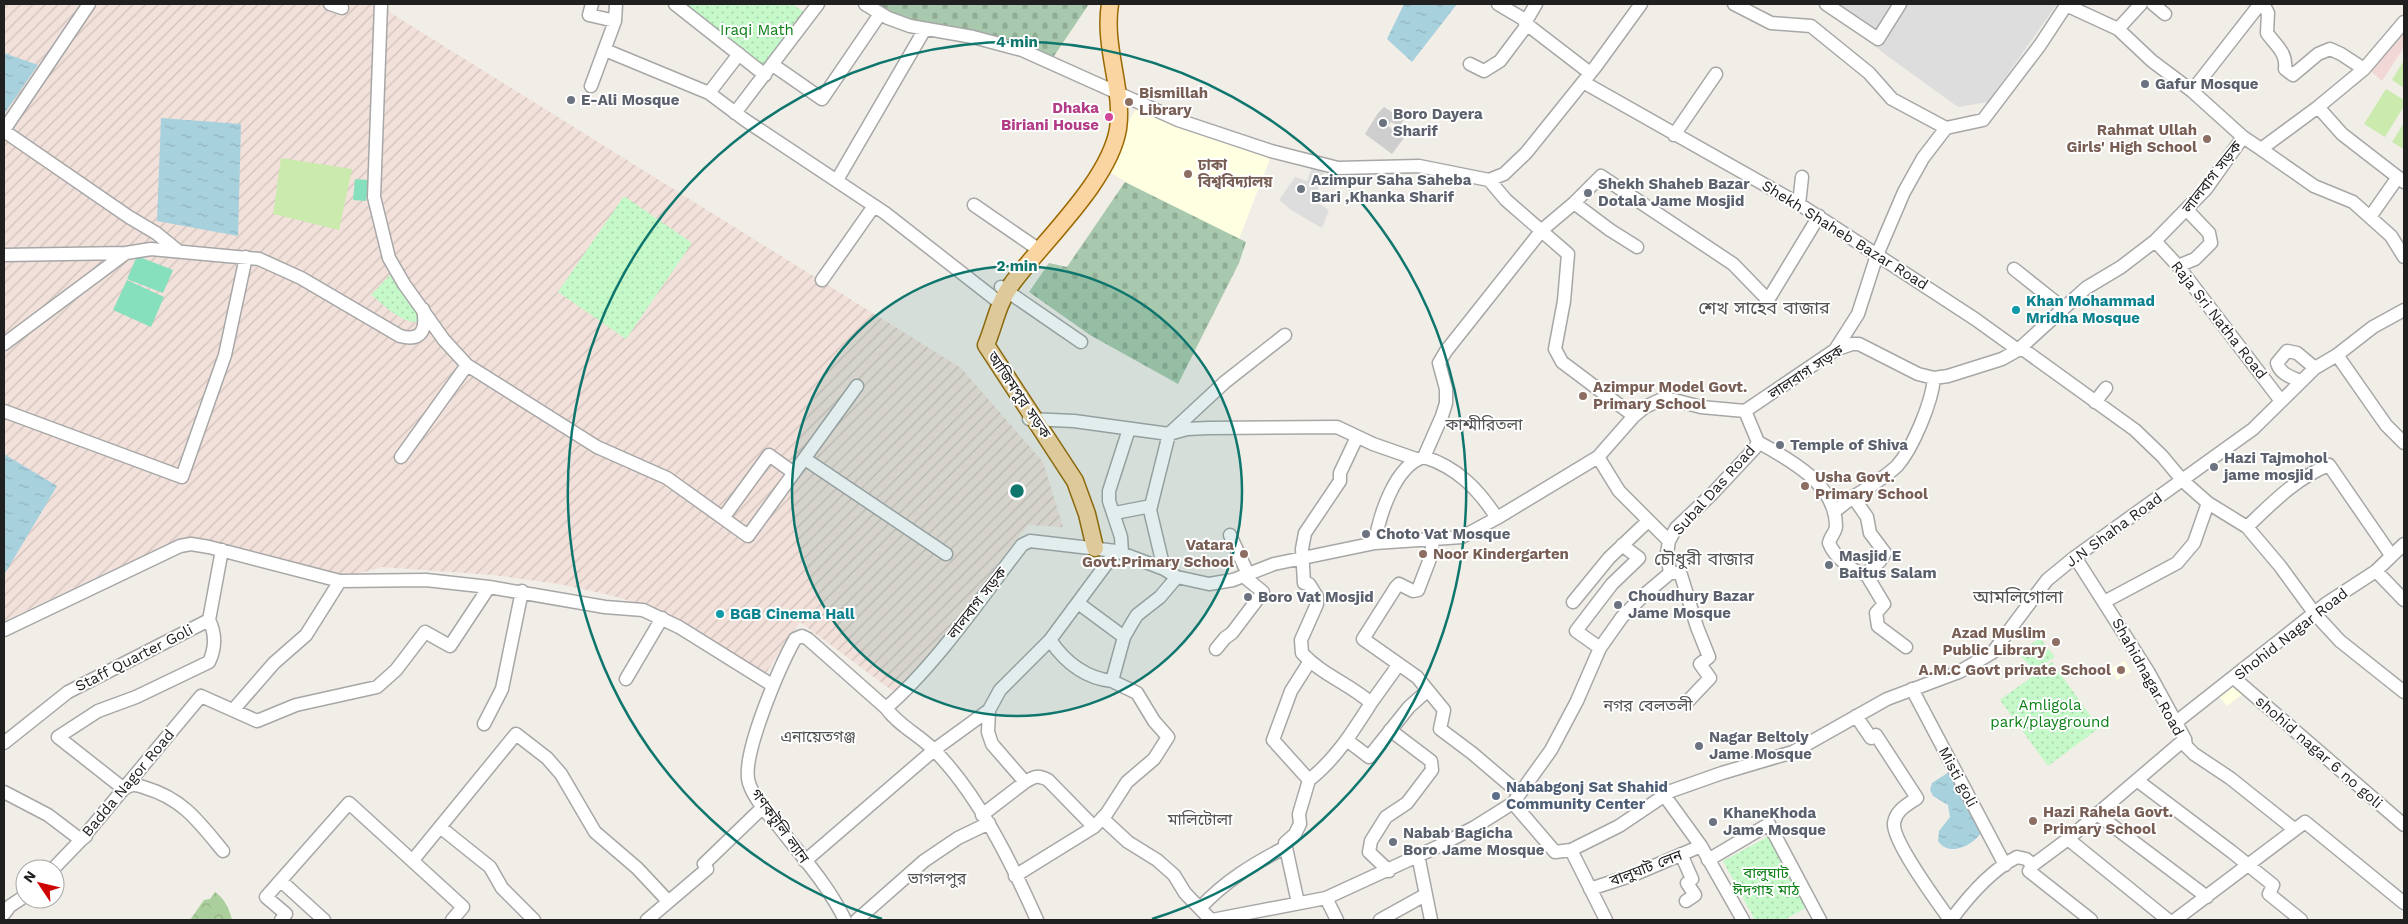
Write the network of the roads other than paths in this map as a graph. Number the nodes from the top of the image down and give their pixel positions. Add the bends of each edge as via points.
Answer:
1 (89, 4) edge
2 (381, 4) edge
3 (592, 4) edge
4 (616, 4) edge
5 (676, 4) edge
6 (818, 4) edge
7 (866, 4) edge
8 (1101, 4) edge
9 (1110, 4) edge
10 (1498, 4) edge
11 (1536, 4) edge
12 (1640, 4) edge
13 (1734, 4) edge
14 (1826, 4) edge
15 (1900, 4) edge
16 (2066, 4) edge
17 (2140, 4) edge
18 (2153, 4) edge
19 (2262, 4) edge
20 (880, 14) junction
21 (2165, 14) dead end
22 (615, 21) junction
23 (1526, 22) junction
24 (2404, 22) edge
25 (925, 29) junction
26 (2118, 29) junction
27 (605, 50) junction
28 (739, 54) junction
29 (1470, 64) dead end
30 (773, 65) junction
31 (2364, 69) junction
32 (1589, 74) junction
33 (1716, 74) dead end
34 (765, 75) junction
35 (591, 86) dead end
36 (1113, 90) junction
37 (2192, 91) junction
38 (709, 94) junction
39 (1603, 94) junction
40 (2318, 107) junction
41 (735, 114) junction
42 (1946, 128) junction
43 (4, 131) edge
44 (1674, 135) junction
45 (2243, 137) junction
46 (2261, 149) junction
47 (1802, 177) dead end
48 (837, 180) junction
49 (1489, 180) junction
50 (2401, 180) edge
51 (1574, 203) junction
52 (1799, 204) junction
53 (974, 205) dead end
54 (874, 206) junction
55 (2187, 210) junction
56 (1819, 216) junction
57 (2370, 217) junction
58 (1542, 230) junction
59 (2155, 240) junction
60 (1034, 247) junction
61 (1637, 247) dead end
62 (177, 250) junction
63 (126, 252) junction
64 (1877, 254) junction
65 (4, 255) edge
66 (2404, 256) edge
67 (246, 257) junction
68 (2178, 266) junction
69 (2014, 269) dead end
70 (822, 280) dead end
71 (1001, 292) junction
72 (422, 307) junction
73 (2062, 308) junction
74 (2404, 310) edge
75 (1285, 335) dead end
76 (1081, 342) dead end
77 (4, 344) edge
78 (1835, 350) junction
79 (2021, 350) junction
80 (2337, 354) junction
81 (466, 365) junction
82 (2315, 368) junction
83 (1934, 378) junction
84 (2300, 381) junction
85 (857, 386) dead end
86 (2106, 388) dead end
87 (2282, 401) junction
88 (2095, 402) junction
89 (1745, 410) junction
90 (4, 411) edge
91 (1634, 416) junction
92 (1032, 419) junction
93 (1129, 429) junction
94 (1169, 434) junction
95 (1357, 437) junction
96 (1758, 442) junction
97 (2404, 443) edge
98 (401, 457) dead end
99 (1598, 457) junction
100 (1420, 458) junction
101 (805, 459) junction
102 (794, 473) junction
103 (2183, 481) junction
104 (1853, 497) junction
105 (2208, 503) junction
106 (1151, 506) junction
107 (1835, 510) junction
108 (1115, 514) junction
109 (723, 518) junction
110 (1498, 518) junction
111 (1648, 521) junction
112 (2246, 528) junction
113 (1230, 535) dead end
114 (1432, 539) junction
115 (1669, 541) junction
116 (1375, 543) junction
117 (2404, 544) edge
118 (1622, 545) junction
119 (1091, 548) junction
120 (222, 550) junction
121 (1119, 552) junction
122 (946, 554) dead end
123 (2391, 555) junction
124 (2075, 557) junction
125 (1302, 558) junction
126 (1164, 569) junction
127 (2376, 571) junction
128 (1670, 573) junction
129 (1248, 574) junction
130 (1866, 574) junction
131 (1177, 577) junction
132 (340, 581) junction
133 (489, 587) junction
134 (522, 591) junction
135 (2404, 600) edge
136 (1573, 602) dead end
137 (2104, 602) junction
138 (1078, 603) junction
139 (2315, 614) junction
140 (662, 618) junction
141 (209, 620) junction
142 (4, 630) edge
143 (1124, 637) junction
144 (1050, 640) junction
145 (1906, 647) dead end
146 (1216, 649) dead end
147 (1598, 654) junction
148 (1310, 662) junction
149 (1399, 664) junction
150 (2234, 678) junction
151 (626, 679) dead end
152 (1112, 681) junction
153 (772, 685) junction
154 (1912, 689) junction
155 (1427, 691) junction
156 (2404, 692) edge
157 (1689, 700) dead end
158 (1372, 703) junction
159 (886, 708) junction
160 (234, 709) junction
161 (989, 710) junction
162 (1856, 716) junction
163 (2176, 723) junction
164 (484, 724) dead end
165 (1390, 730) junction
166 (2185, 740) junction
167 (1348, 741) junction
168 (4, 743) edge
169 (934, 750) junction
170 (1309, 780) junction
171 (2138, 781) junction
172 (1025, 782) junction
173 (124, 789) junction
174 (4, 792) edge
175 (1664, 795) junction
176 (1516, 798) junction
177 (763, 807) junction
178 (2097, 814) junction
179 (985, 819) junction
180 (1098, 823) junction
181 (2404, 825) edge
182 (440, 827) junction
183 (2294, 829) junction
184 (86, 837) junction
185 (2068, 839) junction
186 (1701, 846) junction
187 (1286, 847) junction
188 (1571, 850) junction
189 (223, 851) dead end
190 (1681, 854) junction
191 (1418, 855) junction
192 (63, 859) edge
193 (413, 860) junction
194 (1708, 860) junction
195 (805, 861) junction
196 (2036, 863) junction
197 (2005, 865) junction
198 (2248, 865) junction
199 (1389, 870) junction
200 (1015, 876) junction
201 (281, 881) junction
202 (1590, 889) junction
203 (1425, 895) junction
204 (2207, 897) junction
205 (1326, 898) junction
206 (668, 901) junction
207 (1686, 901) dead end
208 (15, 903) edge
209 (1298, 903) junction
210 (2404, 903) edge
211 (1200, 908) junction
212 (4, 914) edge
213 (281, 920) edge
214 (324, 920) edge
215 (452, 920) edge
216 (534, 920) edge
217 (647, 920) edge
218 (845, 920) edge
219 (857, 920) edge
220 (1038, 920) edge
221 (1212, 920) edge
222 (1337, 920) edge
223 (1380, 920) edge
224 (1431, 920) edge
225 (1606, 920) edge
226 (1744, 920) edge
227 (1820, 920) edge
228 (1950, 920) edge
229 (2091, 920) edge
230 (2168, 920) edge
231 (2175, 920) edge
232 (2301, 920) edge

1 - 43 street
2 - 72 street via 374,197 389,258
3 - 22 street via 589,15
4 - 22 street
5 - 28 street
6 - 30 street
7 - 20 street
8 - 36 main road, আজিমপুর সড়ক via 1101,33
9 - 36 main road, আজিমপুর সড়ক via 1107,33
10 - 23 street, Shekh Shaheb Bazar Road
11 - 23 street
12 - 32 street
13 - 42 street via 1771,22 1811,26 1870,73 1892,99
14 - 15 street via 1878,40
16 - 26 street
16 - 42 street via 2040,45 1983,120
17 - 26 street
18 - 21 street
19 - 31 street via 2268,13 2267,33 2282,49 2285,69 2293,75 2318,54 2330,49
19 - 37 street
20 - 25 street
20 - 30 street via 822,99
22 - 27 street
23 - 29 street via 1493,67 1484,70
23 - 32 street, Shekh Shaheb Bazar Road
24 - 31 street, লালবাগ সড়ক
25 - 36 street via 1022,50
25 - 48 street
26 - 37 street via 2152,61
27 - 35 street
27 - 38 street
28 - 34 street
28 - 38 street
30 - 34 street
31 - 40 street, লালবাগ সড়ক
32 - 39 street, Shekh Shaheb Bazar Road
32 - 39 street
32 - 49 street via 1526,153 1504,174
33 - 44 street
34 - 41 street
36 - 49 street via 1178,120 1313,163 1338,168 1419,166
36 - 60 main road, আজিমপুর সড়ক via 1113,128 1101,159
36 - 71 main road, আজিমপুর সড়ক via 1118,129 1106,161 1056,231
37 - 45 street
38 - 41 street
39 - 44 street, Shekh Shaheb Bazar Road
40 - 46 street, লালবাগ সড়ক
40 - 50 street via 2342,134
41 - 48 street
42 - 64 street via 1922,158
43 - 62 street
44 - 52 street, Shekh Shaheb Bazar Road
45 - 46 street, লালবাগ সড়ক
45 - 55 street, লালবাগ সড়ক
46 - 57 street via 2314,186 2352,202
47 - 52 street
48 - 54 street
49 - 58 street via 1506,200
50 - 57 street
51 - 56 street via 1600,176 1733,264 1768,300
51 - 58 street
51 - 61 street
52 - 56 street, Shekh Shaheb Bazar Road
53 - 60 street
54 - 70 street
54 - 71 street
55 - 59 street, লালবাগ সড়ক
55 - 68 street via 2209,233 2211,243 2195,259
56 - 64 street, Shekh Shaheb Bazar Road
57 - 66 street via 2391,236
58 - 91 street via 1568,254 1555,349 1557,355
58 - 100 street via 1439,363 1446,403
59 - 68 street, Raja Sri Natha Road
59 - 73 street, লালবাগ সড়ক
60 - 71 main road, আজিমপুর সড়ক
62 - 63 street
62 - 67 street
63 - 65 street
63 - 77 street
64 - 78 street via 1858,314
64 - 79 street, Shekh Shaheb Bazar Road
67 - 72 street via 259,258 301,278 409,339 423,331 426,321
67 - 90 street via 225,355 182,477
68 - 87 street, Raja Sri Natha Road
69 - 73 street
71 - 76 street
71 - 92 main road, আজিমপুর সড়ক via 986,321 981,352
72 - 81 street
73 - 79 street, লালবাগ সড়ক
74 - 80 street, J.N Shaha Road via 2373,327
75 - 94 street via 1225,382
78 - 83 street, লালবাগ সড়ক via 1859,344 1918,374
78 - 89 street, লালবাগ সড়ক
79 - 83 street, লালবাগ সড়ক via 1986,365
79 - 88 street
80 - 82 street, J.N Shaha Road
80 - 97 street via 2386,424
81 - 98 street
81 - 109 street via 597,447 661,474
82 - 84 street, J.N Shaha Road
82 - 84 street via 2297,353 2287,350 2278,366 2284,374
83 - 104 street via 1928,409 1898,465
84 - 87 street, J.N Shaha Road
85 - 101 street
86 - 88 street
87 - 103 street, J.N Shaha Road via 2253,429
88 - 103 street via 2135,430
89 - 91 street via 1660,400
89 - 96 street, Subal Das Road
91 - 99 street
92 - 93 street
92 - 119 main road, আজিমপুর সড়ক via 1067,486
93 - 94 street
93 - 108 street via 1109,491 1109,501
94 - 95 street via 1208,428 1337,427
94 - 106 street
95 - 100 street
95 - 125 street via 1340,473 1340,481 1305,533
96 - 107 street via 1813,478
96 - 115 street, Subal Das Road via 1712,494 1676,528
99 - 110 street
99 - 111 street, Subal Das Road via 1619,491
100 - 110 street via 1456,471 1475,488
100 - 116 street via 1391,491
101 - 102 street
101 - 122 street
102 - 109 street via 769,456
102 - 109 street via 748,536
103 - 105 street
103 - 124 street, J.N Shaha Road
104 - 107 street
104 - 130 street via 1867,516 1870,533 1885,553
105 - 112 street
105 - 137 street via 2194,543 2177,563
106 - 108 street
106 - 126 street
107 - 130 street via 1836,529 1830,546 1846,564 1860,574
108 - 121 street via 1122,537
110 - 114 street, লালবাগ সড়ক via 1462,537
111 - 115 street, Subal Das Road
111 - 118 street, Subal Das Road
112 - 123 street via 2295,483 2329,464
112 - 139 street
113 - 129 street
114 - 116 street, লালবাগ সড়ক
114 - 149 street via 1431,556 1418,590 1399,584 1363,638
115 - 128 street, Subal Das Road
116 - 125 street, লালবাগ সড়ক
117 - 123 street, Shohid Nagar Road
118 - 136 street, Subal Das Road
118 - 147 street via 1638,558 1576,631
119 - 121 street, লালবাগ সড়ক
119 - 159 street, লালবাগ সড়ক via 1038,540 1022,545 961,624 902,694
120 - 132 street
120 - 141 street, Staff Quarter Goli
120 - 142 street via 191,544 180,546
121 - 126 street, লালবাগ সড়ক
121 - 138 street
123 - 127 street, Shohid Nagar Road
124 - 137 street, Shahidnagar Road
124 - 154 street, J.N Shaha Road via 2047,580 1994,652 1959,672
125 - 129 street, লালবাগ সড়ক
125 - 148 street via 1304,583 1310,584 1317,604 1300,640 1302,653
126 - 131 street, লালবাগ সড়ক
127 - 135 street
127 - 139 street, Shohid Nagar Road
128 - 147 street via 1622,617
128 - 157 street via 1681,575 1709,657 1700,664 1710,678
129 - 131 street, লালবাগ সড়ক via 1209,584
129 - 146 street via 1247,579 1263,592
130 - 145 street via 1884,604 1876,614 1878,626
131 - 143 street via 1160,598 1138,615
132 - 133 street via 426,580
132 - 160 street via 306,635 274,663
133 - 134 street
133 - 160 street via 450,646 425,632 396,670 377,687 296,706 257,721
134 - 140 street via 605,607 643,610
134 - 164 street via 502,689
137 - 163 street, Shahidnagar Road
138 - 143 street
138 - 144 street
139 - 150 street, Shohid Nagar Road
139 - 156 street via 2340,642
140 - 151 street
140 - 153 street
141 - 168 street, Staff Quarter Goli via 68,692
141 - 173 street via 215,631 215,651 210,662 136,698 98,711 58,737
143 - 152 street
144 - 152 street via 1072,667 1100,680
144 - 161 street via 1000,690
147 - 176 street via 1552,750
148 - 158 street
148 - 170 street via 1291,691 1273,740
149 - 155 street
149 - 158 street
150 - 163 street, Shohid Nagar Road
150 - 181 street, shohid nagar 6 no goli
152 - 180 street via 1137,694 1168,737 1154,759 1127,782
153 - 159 street, গণকটুলি ল্যান via 795,639 802,636
153 - 177 street, গণকটুলি ল্যান via 750,759 748,782
154 - 162 street, J.N Shaha Road
154 - 197 street, Misti goli
155 - 165 street
155 - 176 street via 1444,710 1440,729 1472,753
158 - 167 street
159 - 169 street
160 - 173 street, Badda Nagor Road via 201,696
161 - 169 street
161 - 172 street via 988,732 992,744
162 - 175 street, J.N Shaha Road via 1793,752 1686,785
162 - 228 street via 1871,738 1876,735 1917,798 1898,812 1894,822 1895,833
163 - 166 street, Shahidnagar Road
165 - 167 street via 1370,757
165 - 199 street via 1433,765 1406,803 1386,817 1371,841 1369,852
166 - 171 street, Shahidnagar Road
166 - 183 street via 2194,754
167 - 170 street
169 - 179 street
169 - 195 street
170 - 187 street via 1299,814 1300,824 1285,843
171 - 178 street, Shahidnagar Road
171 - 198 street
172 - 179 street
172 - 180 street via 1034,776 1048,780
173 - 184 street, Badda Nagor Road
173 - 189 street via 132,784 165,793 186,808
174 - 184 street
175 - 186 street
175 - 188 street, J.N Shaha Road via 1619,826
176 - 188 street via 1555,852
176 - 191 street via 1474,828
177 - 195 street, গণকটুলি ল্যান
177 - 206 street via 704,864 707,869
178 - 185 street, Shahidnagar Road
178 - 204 street
179 - 200 street
179 - 219 street via 924,861
180 - 200 street
180 - 211 street via 1174,875
182 - 193 street
182 - 206 street via 516,734 547,758 561,774 595,832 637,868
182 - 216 street via 490,868 502,888
183 - 198 street
183 - 210 street via 2303,822 2308,824
184 - 192 street, Badda Nagor Road
185 - 196 street, Shahidnagar Road
185 - 230 street
186 - 190 street, বালুঘাট লেন
186 - 194 street
187 - 209 street
187 - 211 street via 1238,874
188 - 202 street
190 - 202 street, বালুঘাট লেন via 1634,875
190 - 207 street via 1692,879 1687,882 1695,895
191 - 199 street
191 - 203 street
193 - 201 street via 350,803
193 - 215 street via 463,907
194 - 226 street
194 - 227 street via 1769,824
195 - 218 street, গণকটুলি ল্যান via 834,896
196 - 197 street via 2017,857
196 - 229 street via 2029,871
197 - 228 street via 1974,892
198 - 204 street
198 - 232 street via 2273,885 2269,894
199 - 205 street
200 - 220 street
201 - 213 street via 266,899 286,914
201 - 214 street
202 - 225 street
203 - 223 street
203 - 224 street
204 - 231 street
205 - 209 street
205 - 222 street
206 - 217 street
208 - 212 street
209 - 221 street
211 - 221 street

